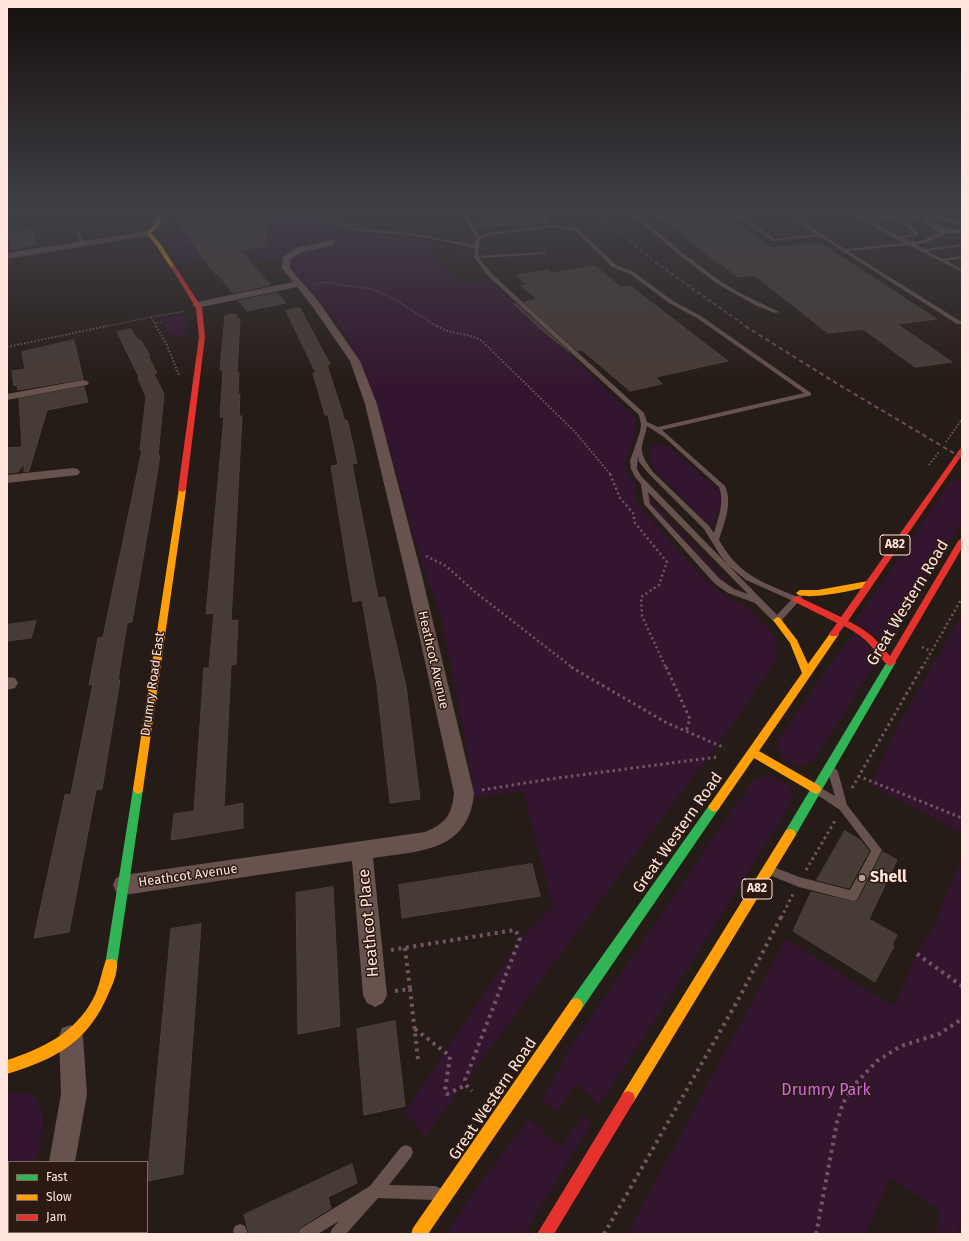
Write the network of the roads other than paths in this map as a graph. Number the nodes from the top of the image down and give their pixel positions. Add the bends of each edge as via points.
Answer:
1 (175, 270) edge
2 (287, 270) edge
3 (486, 270) edge
4 (624, 270) edge
5 (700, 270) edge
6 (876, 270) edge
7 (300, 286) junction
8 (198, 306) junction
9 (778, 312) dead end
10 (962, 322) edge
11 (83, 383) dead end
12 (7, 397) edge
13 (645, 423) junction
14 (657, 429) junction
15 (639, 448) junction
16 (960, 455) edge
17 (73, 472) dead end
18 (7, 479) edge
19 (644, 484) junction
20 (715, 540) junction
21 (962, 541) edge
22 (868, 584) junction
23 (798, 596) junction
24 (758, 601) junction
25 (777, 620) junction
26 (842, 621) junction
27 (890, 663) junction
28 (807, 673) junction
29 (752, 752) junction
30 (831, 766) junction
31 (816, 789) junction
32 (843, 807) junction
33 (362, 851) junction
34 (768, 870) junction
35 (124, 885) junction
36 (375, 995) road end
37 (71, 1038) junction
38 (7, 1067) edge
39 (406, 1152) dead end
40 (62, 1161) edge
41 (375, 1191) junction
42 (447, 1193) junction
43 (305, 1234) edge
44 (337, 1234) edge
45 (419, 1234) edge
46 (545, 1234) edge

1 - 8 main road, Drumry Road East
2 - 7 street, Heathcot Avenue
3 - 13 lane via 642,414
4 - 14 lane via 671,302 699,317 809,394
5 - 9 lane via 755,304
6 - 10 lane via 959,323
7 - 8 street
7 - 33 street, Heathcot Avenue via 316,304 355,361 371,404 464,793 460,817 451,828 439,836
8 - 35 main road, Drumry Road East via 202,337
11 - 12 street
13 - 14 lane
13 - 15 lane
14 - 20 lane via 722,486 726,493
15 - 19 lane via 632,464 633,470
15 - 20 lane via 642,462 651,473
16 - 22 main road, Great Western Road / A82
17 - 18 street
19 - 24 lane
19 - 24 lane via 647,504 717,581 731,591
20 - 23 lane via 722,555 736,571 755,582
21 - 27 main road, Great Western Road / A82
22 - 23 main road
22 - 26 main road, Great Western Road / A82
23 - 25 lane
23 - 26 main road
24 - 25 lane
25 - 28 main road via 794,642
26 - 27 main road via 870,638
26 - 28 main road, Great Western Road / A82
27 - 30 main road, Great Western Road / A82
28 - 29 main road, Great Western Road / A82
29 - 31 main road
29 - 42 main road, Great Western Road / A82
30 - 31 main road, Great Western Road / A82
30 - 32 lane
31 - 32 lane
31 - 34 main road, Great Western Road / A82
32 - 34 lane via 877,850 853,896 800,882
33 - 35 street, Heathcot Avenue
33 - 36 street, Heathcot Place
34 - 46 main road, Great Western Road / A82
35 - 37 main road, Drumry Road East via 107,982 100,1002 88,1021
37 - 38 main road, Drumry Road East via 42,1056
37 - 40 street via 74,1094
39 - 41 lane
41 - 42 lane
41 - 43 lane
41 - 44 lane
42 - 45 main road, Great Western Road / A82

